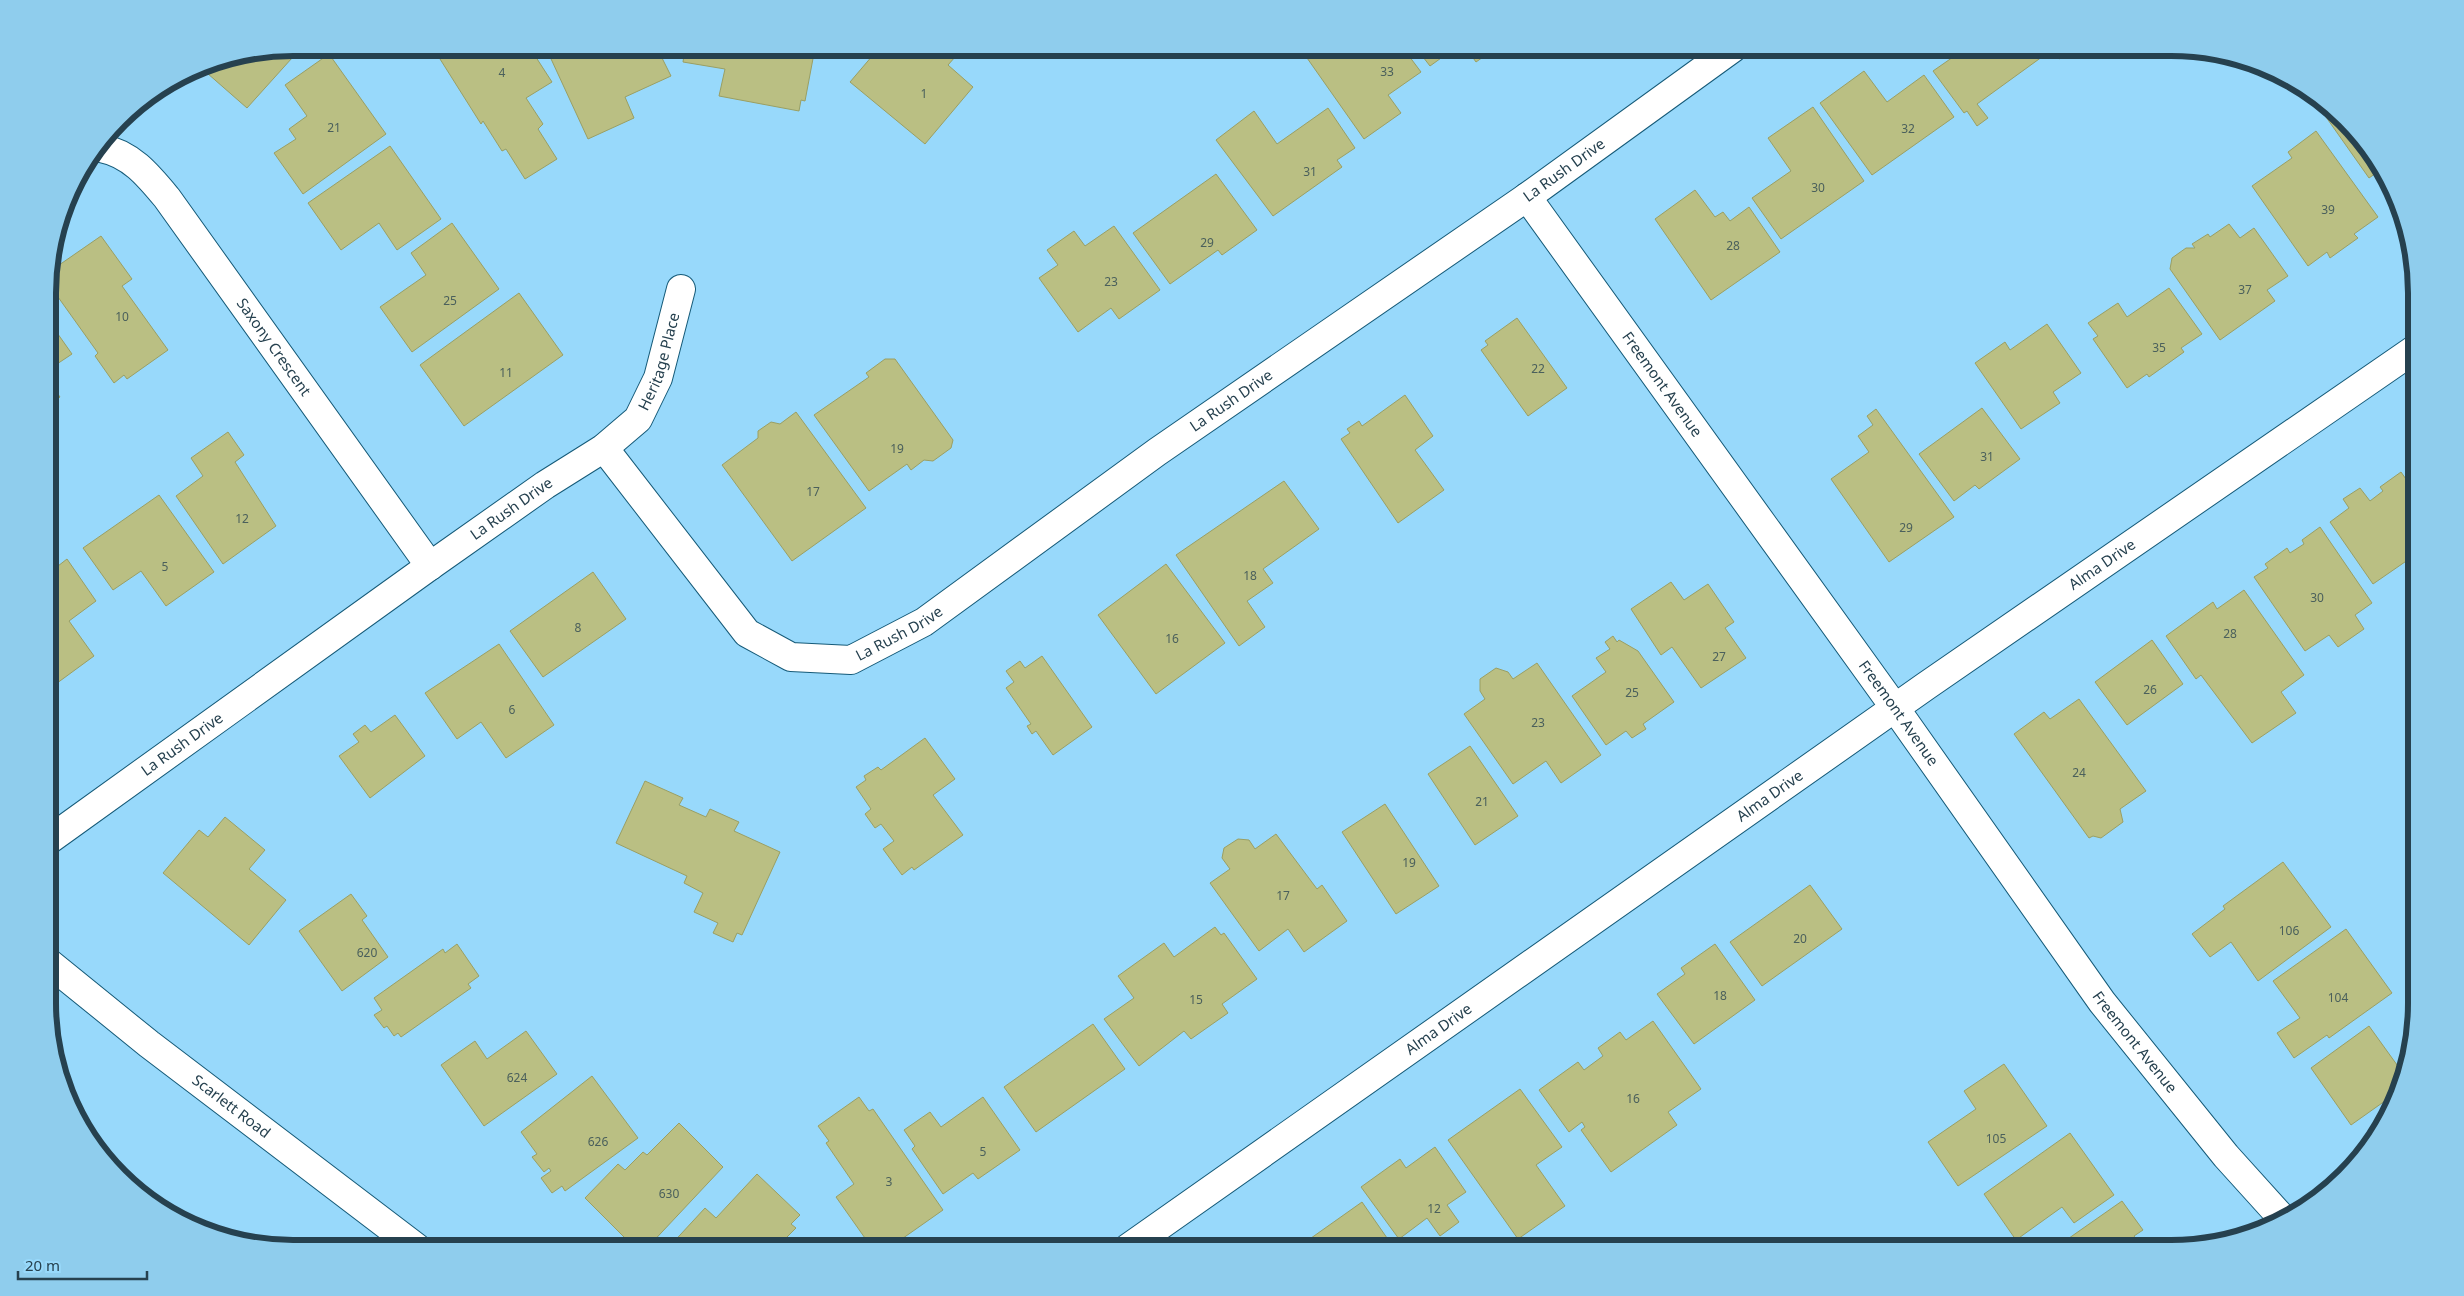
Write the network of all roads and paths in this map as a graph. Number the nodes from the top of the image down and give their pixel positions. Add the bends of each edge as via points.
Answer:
1 (1722, 56) edge
2 (105, 149) edge
3 (1527, 197) junction
4 (681, 289) dead end
5 (2408, 354) edge
6 (604, 448) junction
7 (430, 566) junction
8 (1895, 708) junction
9 (56, 835) edge
10 (56, 968) edge
11 (2278, 1214) edge
12 (406, 1240) edge
13 (1139, 1240) edge

1 - 3 street, La Rush Drive
2 - 7 street, Saxony Crescent via 118,151 146,171
3 - 6 street, La Rush Drive via 1157,452 924,622 851,660 791,657 747,633
3 - 8 street, Freemont Avenue
4 - 6 street, Heritage Place via 658,378 638,419
5 - 8 street, Alma Drive
6 - 7 street, La Rush Drive
7 - 9 street, La Rush Drive
8 - 11 street, Freemont Avenue via 2102,1002 2226,1156
8 - 13 street, Alma Drive
10 - 12 street, Scarlett Road via 149,1044

